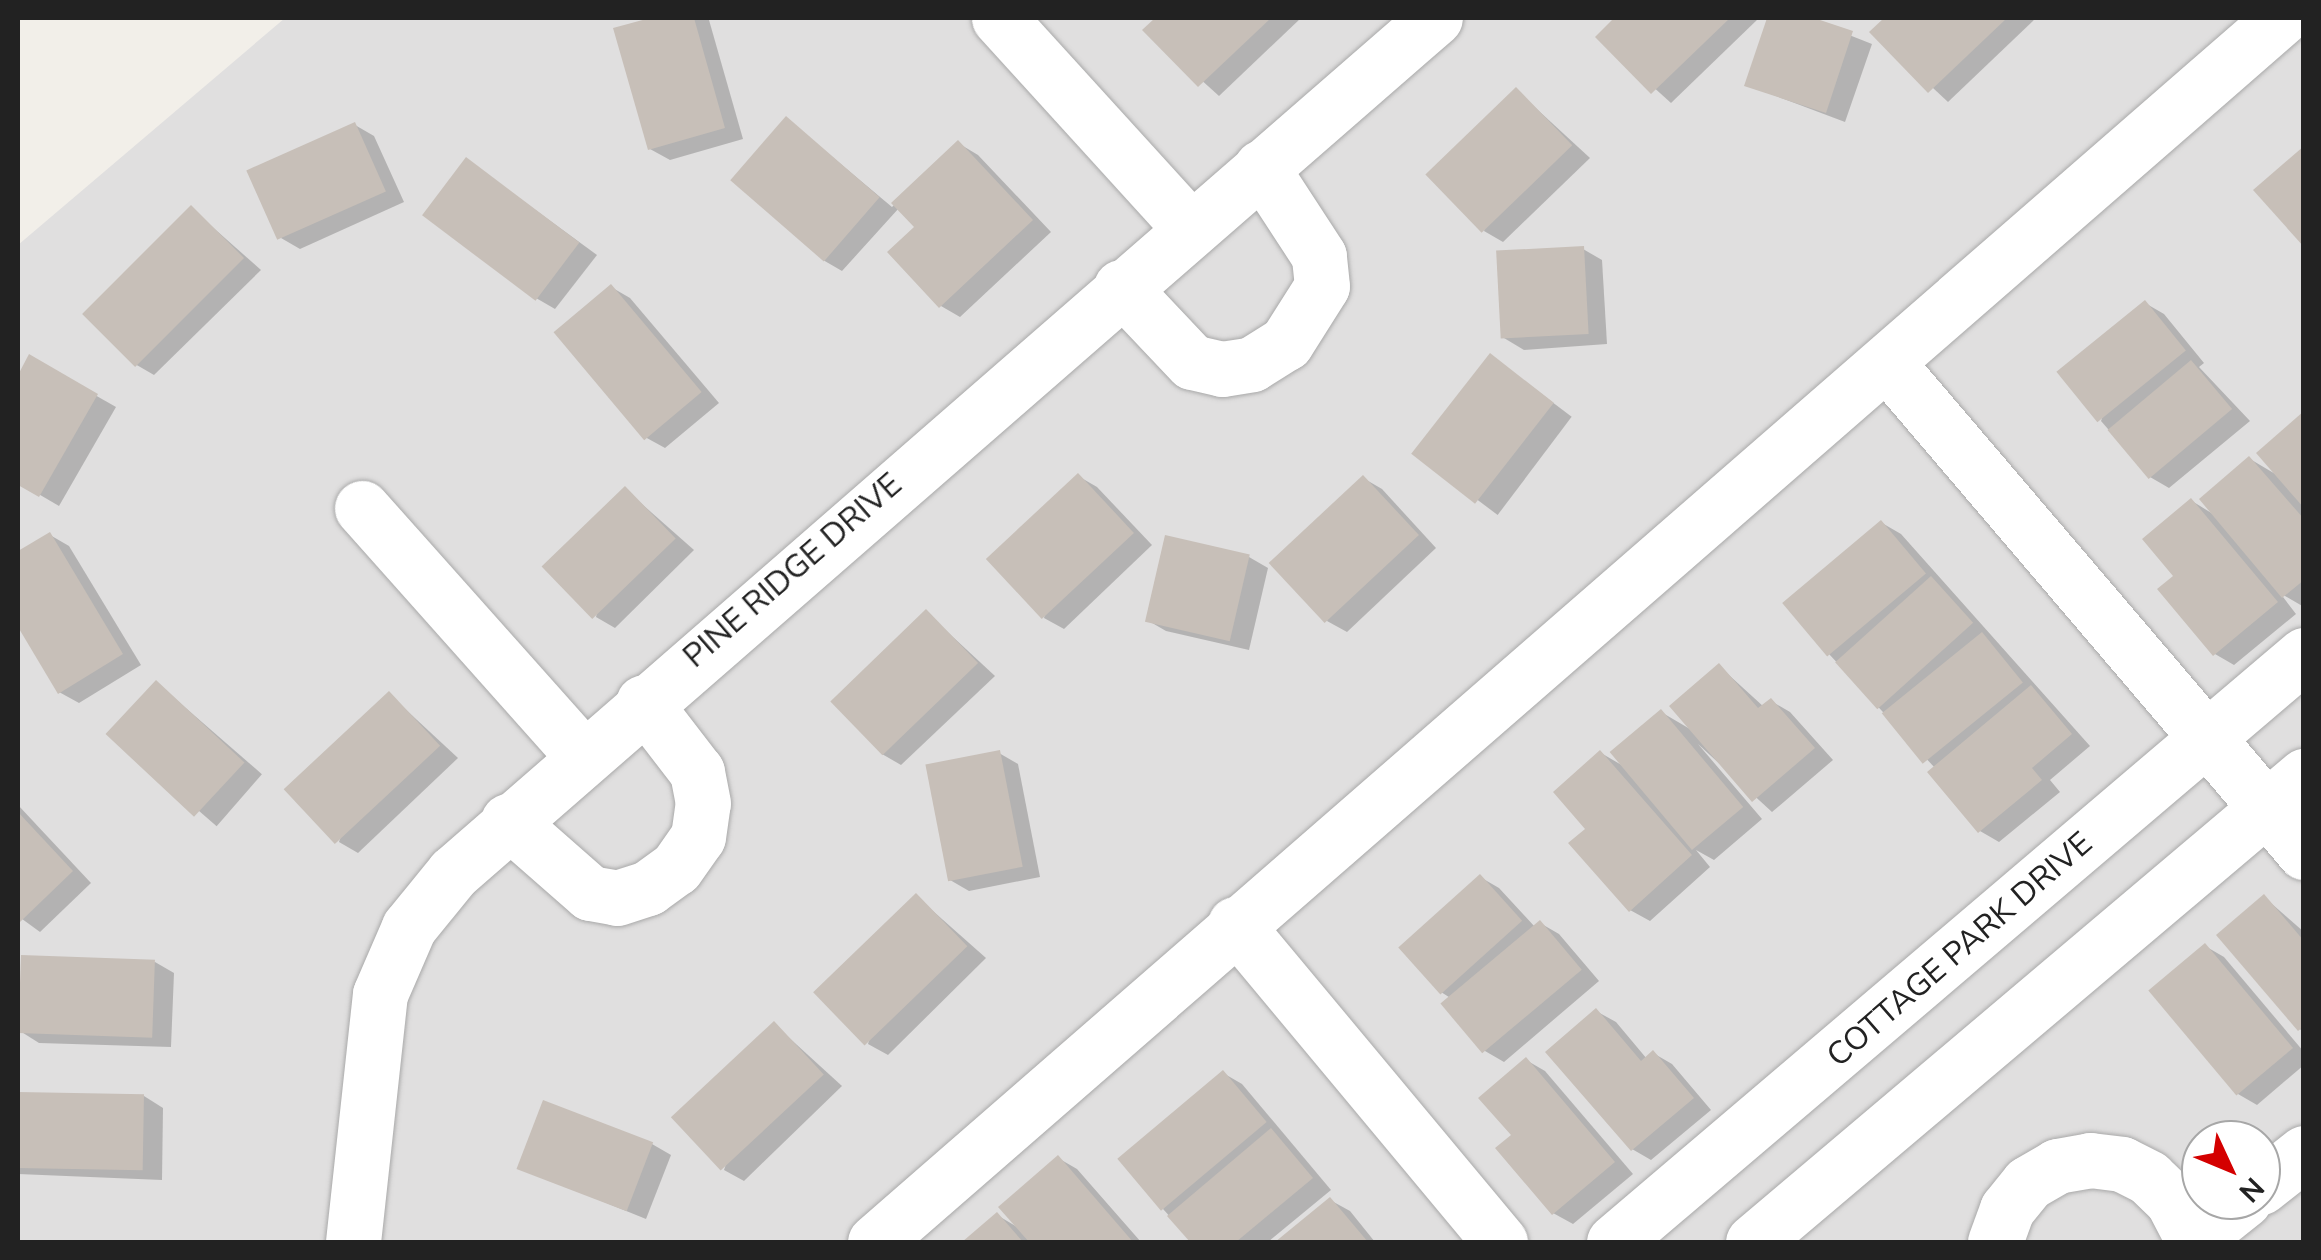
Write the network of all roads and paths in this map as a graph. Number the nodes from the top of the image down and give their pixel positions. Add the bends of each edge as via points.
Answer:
1 (999, 18) edge
2 (1434, 18) edge
3 (2281, 18) edge
4 (1261, 168) junction
5 (1190, 228) junction
6 (1121, 287) junction
7 (1887, 363) junction
8 (362, 508) dead end
9 (2304, 655) edge
10 (643, 702) junction
11 (2207, 736) junction
12 (582, 755) junction
13 (2285, 792) edge
14 (508, 821) junction
15 (2304, 852) edge
16 (1236, 924) junction
17 (2304, 1154) edge
18 (2281, 1172) edge
19 (2220, 1220) edge
20 (2195, 1241) edge
21 (354, 1242) edge
22 (875, 1242) edge
23 (1500, 1242) edge
24 (1614, 1242) edge
25 (1753, 1242) edge
26 (1995, 1242) edge

1 - 5 street
2 - 4 street, PINE RIDGE DRIVE
3 - 7 street
4 - 5 street, PINE RIDGE DRIVE
4 - 6 street via 1320,256 1322,286 1286,342 1237,366 1192,362
5 - 6 street, PINE RIDGE DRIVE
6 - 10 street, PINE RIDGE DRIVE
7 - 11 street
7 - 16 street
8 - 12 street
9 - 11 street, COTTAGE PARK DRIVE
10 - 12 street, PINE RIDGE DRIVE
10 - 14 street via 698,772 698,836 676,868 648,888 617,898 590,893
11 - 13 street
11 - 24 street, COTTAGE PARK DRIVE
12 - 14 street, PINE RIDGE DRIVE
13 - 15 street
13 - 25 street
14 - 21 street, PINE RIDGE DRIVE via 408,927 380,994
16 - 22 street
16 - 23 street
17 - 18 street
19 - 20 street
20 - 26 street via 2149,1178 2090,1160 2057,1166 2028,1183 2007,1209

